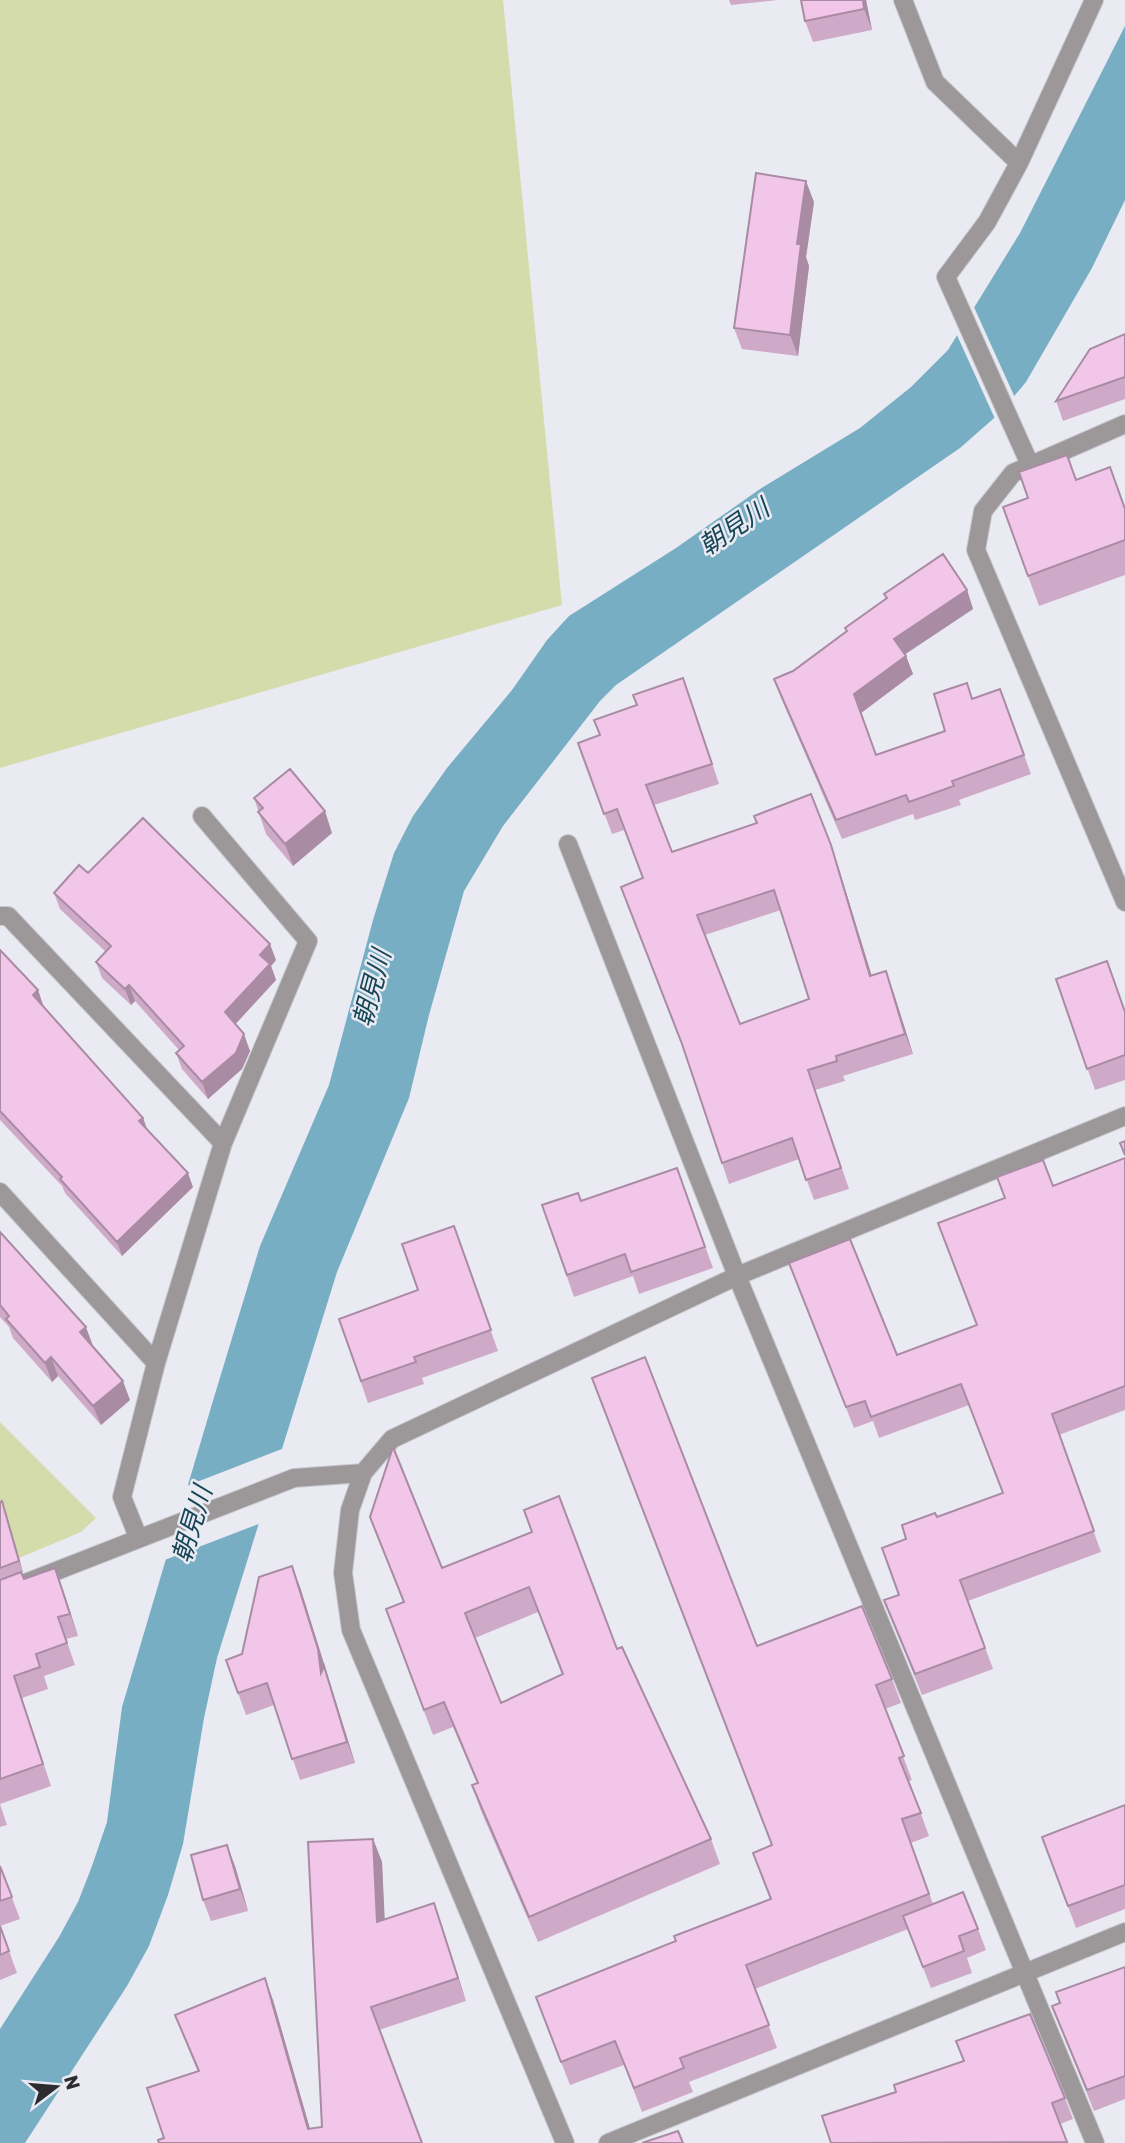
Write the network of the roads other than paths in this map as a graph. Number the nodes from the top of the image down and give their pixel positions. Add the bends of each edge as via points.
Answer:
1 (903, 0) edge
2 (1094, 0) edge
3 (1019, 163) junction
4 (1125, 424) edge
5 (1031, 467) junction
6 (202, 816) dead end
7 (568, 844) dead end
8 (1125, 902) edge
9 (0, 916) edge
10 (1125, 1116) edge
11 (223, 1143) junction
12 (0, 1192) edge
13 (737, 1276) junction
14 (156, 1363) junction
15 (363, 1474) junction
16 (138, 1537) junction
17 (0, 1593) edge
18 (1125, 1932) edge
19 (1026, 1973) junction
20 (565, 2143) edge
21 (608, 2143) edge
22 (1095, 2143) edge

1 - 3 street via 934,82
2 - 3 street
3 - 5 street via 986,222 946,278
4 - 5 street
5 - 8 street via 1013,473 983,511 976,550
6 - 11 street via 308,941
7 - 13 street
9 - 11 street via 8,916
10 - 13 street
11 - 14 street
12 - 14 street
13 - 15 street via 392,1439
13 - 19 street
14 - 16 street via 122,1497
15 - 16 street via 294,1478
15 - 20 street via 349,1510 343,1573 351,1630
16 - 17 street
18 - 19 street
19 - 21 street
19 - 22 street

